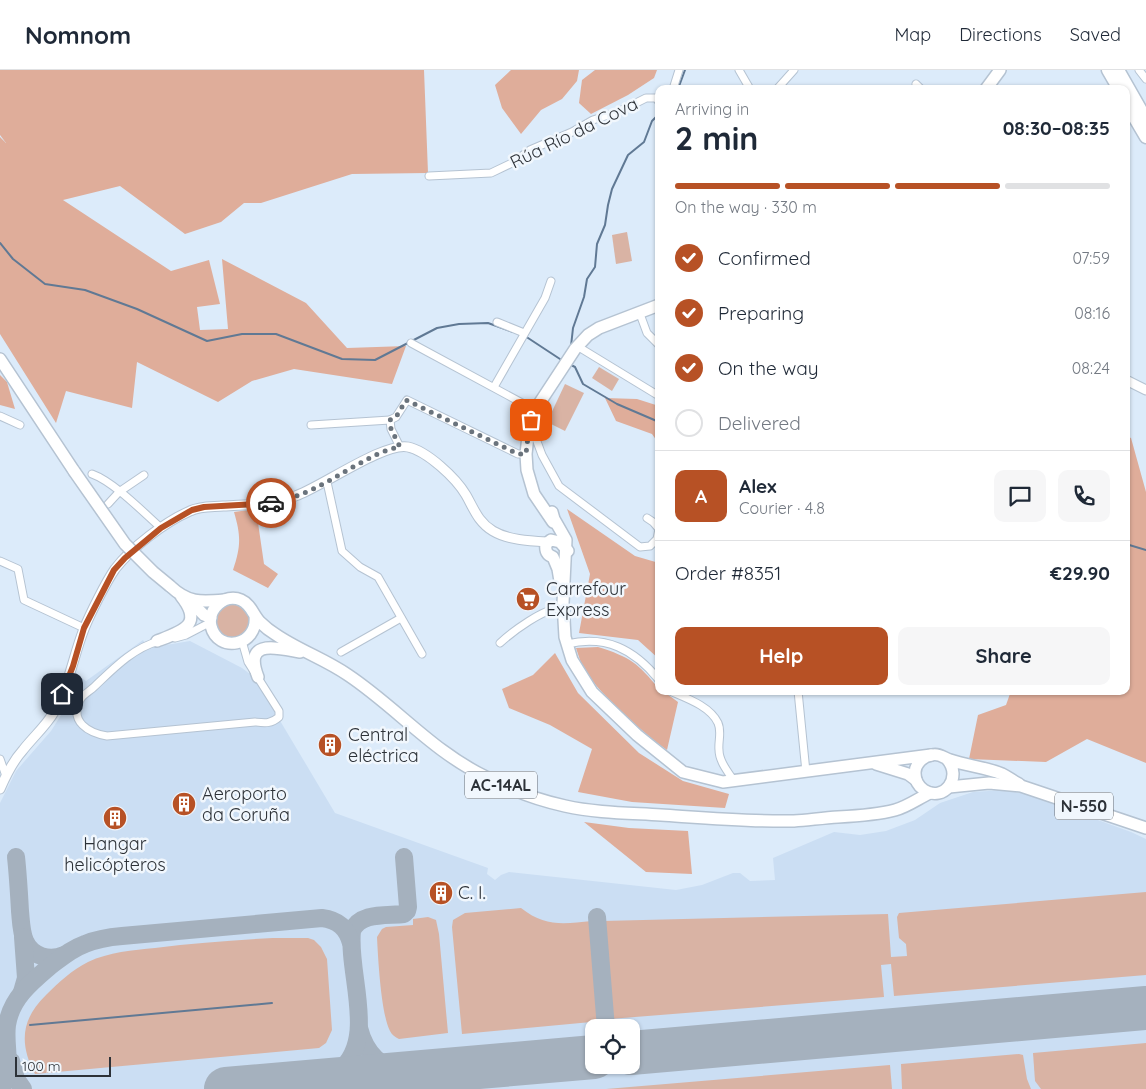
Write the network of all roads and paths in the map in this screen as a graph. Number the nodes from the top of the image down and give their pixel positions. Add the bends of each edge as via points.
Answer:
1 (679, 70) edge
2 (740, 70) edge
3 (794, 70) edge
4 (1000, 70) edge
5 (1108, 70) edge
6 (1118, 70) edge
7 (1139, 70) edge
8 (1146, 79) edge
9 (674, 85) edge
10 (748, 85) edge
11 (781, 85) edge
12 (989, 85) edge
13 (1117, 85) edge
14 (1127, 85) edge
15 (1130, 91) edge
16 (655, 98) edge
17 (1130, 110) edge
18 (1146, 119) edge
19 (1146, 137) edge
20 (429, 176) dead end
21 (551, 282) dead end
22 (655, 307) edge
23 (640, 314) junction
24 (496, 322) dead end
25 (524, 333) junction
26 (655, 341) edge
27 (411, 343) dead end
28 (576, 347) junction
29 (0, 359) edge
30 (1130, 382) edge
31 (494, 388) junction
32 (1146, 390) edge
33 (655, 394) edge
34 (533, 415) junction
35 (0, 416) edge
36 (390, 420) junction
37 (311, 425) dead end
38 (20, 426) dead end
39 (400, 447) junction
40 (526, 458) junction
41 (549, 468) junction
42 (92, 474) dead end
43 (144, 475) dead end
44 (327, 482) junction
45 (120, 492) junction
46 (534, 494) junction
47 (108, 504) dead end
48 (552, 512) junction
49 (647, 518) dead end
50 (655, 524) edge
51 (161, 528) junction
52 (655, 541) edge
53 (565, 546) junction
54 (549, 547) junction
55 (0, 561) edge
56 (569, 592) junction
57 (185, 598) junction
58 (224, 600) junction
59 (560, 608) junction
60 (255, 616) junction
61 (401, 618) junction
62 (211, 620) junction
63 (84, 628) junction
64 (244, 640) junction
65 (566, 640) junction
66 (158, 641) junction
67 (500, 643) dead end
68 (341, 652) dead end
69 (308, 653) junction
70 (422, 654) dead end
71 (655, 675) edge
72 (258, 677) junction
73 (679, 695) edge
74 (798, 695) edge
75 (931, 755) junction
76 (0, 759) edge
77 (947, 759) junction
78 (872, 763) junction
79 (806, 772) junction
80 (6, 776) junction
81 (734, 781) junction
82 (922, 786) junction
83 (1021, 786) junction
84 (949, 787) junction
85 (0, 789) edge
86 (1146, 828) edge

1 - 9 street
2 - 10 street
3 - 11 street
4 - 12 highway
5 - 13 highway
6 - 14 highway
7 - 8 street
15 - 18 highway
16 - 20 street, Rúa Río da Cova via 646,98 593,120 491,173
17 - 19 highway
21 - 25 street
22 - 23 highway
23 - 26 street via 647,333
23 - 28 highway via 599,328
24 - 25 street
25 - 31 street
27 - 31 street
28 - 33 street
28 - 34 highway
29 - 57 highway, AC-14AL, bridge via 125,544
30 - 32 street
31 - 34 street
34 - 40 highway
34 - 41 street via 532,432
35 - 38 street
36 - 37 street
36 - 39 street
36 - 40 street via 396,417 406,400
39 - 44 street via 378,453
39 - 54 street via 420,451 454,479 484,525
40 - 41 street via 534,454
40 - 46 highway
41 - 52 street via 559,486 640,547 650,546
42 - 45 street
43 - 45 street
44 - 51 street via 281,501 192,510
44 - 61 street via 342,551 378,577
45 - 47 street
45 - 51 street
46 - 48 highway
46 - 53 highway via 561,534
46 - 54 highway via 552,534
48 - 53 highway via 566,540
48 - 56 highway via 570,542 573,560
49 - 50 street
51 - 63 street via 114,570
53 - 54 highway via 560,542
53 - 56 highway via 570,561
53 - 65 highway via 563,603
54 - 59 highway via 558,569
55 - 63 street via 18,568 24,600
56 - 65 highway
57 - 58 highway, AC-14AL via 207,602
57 - 62 highway, AC-14AL
57 - 66 highway, AC-14AL via 192,615 190,623 178,633
58 - 60 highway, AC-14AL via 243,601
58 - 62 highway via 215,608
59 - 65 highway
59 - 67 street via 544,612
60 - 64 highway via 254,629
60 - 69 highway, AC-14AL via 262,625
61 - 68 street
61 - 70 street
62 - 64 highway, AC-14AL via 214,634 224,642
62 - 66 street via 186,635
63 - 80 street via 54,712 22,750
64 - 69 highway, AC-14AL via 272,640
64 - 72 street via 248,662
65 - 71 street via 594,640 624,649 646,664
65 - 81 highway via 572,660 592,692 637,735 683,772 723,782
66 - 72 street via 124,660 80,700 77,714 86,729 107,736 274,721 279,717 279,711
69 - 72 highway, AC-14AL via 265,647 254,659
69 - 82 highway, AC-14AL via 347,674 460,763 520,793 565,806 677,816 794,821 871,815 905,801
73 - 81 street via 711,712 715,718 721,761
74 - 79 street
75 - 77 highway, N-550
75 - 78 highway
75 - 82 highway via 920,761 915,773
76 - 80 street
77 - 83 highway, N-550 via 1002,774
77 - 84 highway via 953,769
78 - 79 highway
78 - 82 highway via 908,774
79 - 81 highway
80 - 85 street
82 - 84 highway, N-550 via 943,791
83 - 84 highway, N-550 via 989,783
83 - 86 highway, N-550

